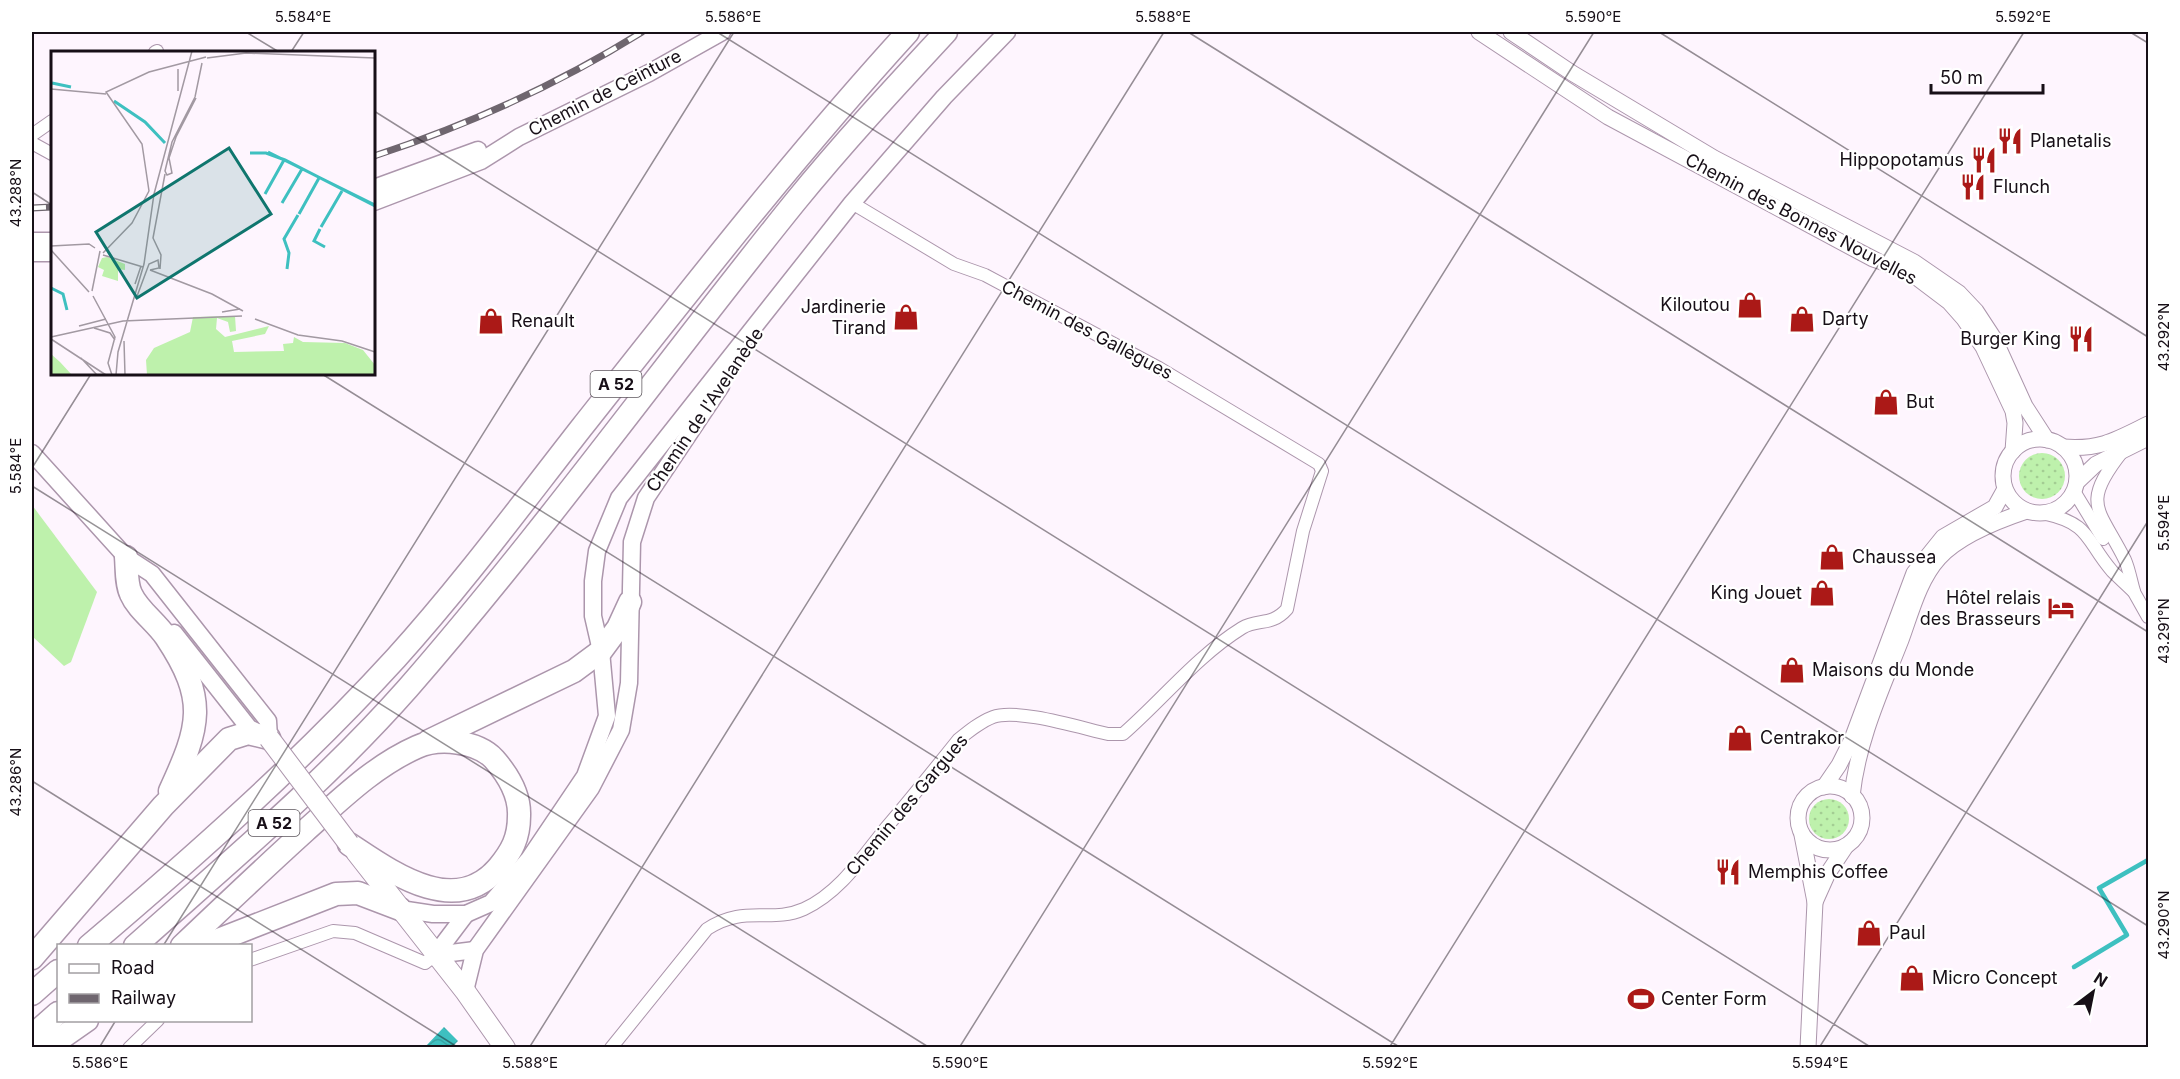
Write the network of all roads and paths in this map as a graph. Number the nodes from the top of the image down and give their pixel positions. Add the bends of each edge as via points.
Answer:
1 (722, 32) edge
2 (908, 32) edge
3 (946, 32) edge
4 (1007, 32) edge
5 (1479, 32) edge
6 (1511, 32) edge
7 (51, 122) edge
8 (32, 135) edge
9 (519, 137) junction
10 (32, 143) edge
11 (51, 153) edge
12 (375, 189) edge
13 (375, 202) edge
14 (852, 203) junction
15 (32, 241) edge
16 (51, 241) edge
17 (51, 253) edge
18 (32, 254) edge
19 (782, 295) junction
20 (2148, 424) edge
21 (2148, 438) edge
22 (2047, 440) junction
23 (2063, 447) junction
24 (2013, 451) junction
25 (2123, 451) junction
26 (32, 453) edge
27 (1319, 464) joint
28 (2076, 487) junction
29 (2005, 489) junction
30 (2027, 511) junction
31 (2046, 514) junction
32 (126, 557) junction
33 (2134, 591) junction
34 (630, 602) junction
35 (2148, 617) edge
36 (602, 651) junction
37 (269, 738) junction
38 (419, 746) junction
39 (1824, 787) junction
40 (1852, 796) junction
41 (163, 807) junction
42 (1802, 835) junction
43 (349, 844) junction
44 (1846, 846) junction
45 (1815, 902) junction
46 (400, 909) junction
47 (466, 914) junction
48 (90, 944) edge
49 (136, 944) edge
50 (183, 944) edge
51 (206, 944) edge
52 (475, 950) junction
53 (435, 955) junction
54 (32, 958) edge
55 (252, 959) edge
56 (57, 972) edge
57 (465, 992) junction
58 (32, 994) edge
59 (57, 1013) edge
60 (84, 1022) edge
61 (156, 1022) edge
62 (32, 1036) edge
63 (47, 1047) edge
64 (129, 1047) edge
65 (505, 1047) edge
66 (611, 1047) edge
67 (1808, 1047) edge

1 - 9 main road, Chemin de Ceinture
2 - 48 highway, A 52 via 779,180 457,587 396,658 323,735 197,855
3 - 49 highway, A 52 via 796,200 477,606 405,690 276,821
4 - 14 main road, Chemin de l'Avelanède via 944,97
5 - 24 street, Chemin des Bonnes Nouvelles via 1608,117 1873,259 1908,271 1949,302 1983,347 2013,411
6 - 22 street, Chemin des Bonnes Nouvelles via 1705,153 1914,261 1959,293 1995,340 2025,406
7 - 8 street
9 - 12 main road, Chemin de Ceinture
9 - 13 main road, Chemin de Ceinture via 481,161
10 - 11 street
14 - 19 main road, Chemin de l'Avelanède
14 - 27 street, Chemin des Gallègues via 954,264 985,275 1160,368
15 - 16 main road
17 - 18 main road
19 - 34 main road, Chemin de l'Avelanède via 646,498 632,542
19 - 36 main road, Chemin de l'Avelanède via 619,498 597,552 593,581 593,616
20 - 23 street via 2089,449
21 - 25 street
22 - 23 street
22 - 24 street via 2028,441
23 - 28 street via 2075,463
24 - 29 street via 2004,469
25 - 28 street via 2096,464
25 - 33 street via 2100,482 2096,501 2103,523 2126,561
26 - 32 main road
27 - 66 street, Chemin des Gargues via 1322,471 1303,531 1287,609 1279,618 1244,626 1123,735 1013,713 994,716 977,725 958,740 830,894 793,913 745,914 707,928
28 - 31 street via 2061,507
28 - 33 street
29 - 30 street
29 - 39 street via 1995,507 1943,537 1914,573 1852,739
30 - 31 street
30 - 40 street via 1998,521 1948,550 1923,582 1862,742
31 - 33 street via 2078,525 2112,570
32 - 37 main road via 138,587 249,729
32 - 41 highway via 130,593 166,637 193,687 197,716 191,746
33 - 35 street
34 - 36 highway
34 - 52 main road, Chemin de l'Avelanède via 629,683 621,730 591,788
36 - 38 highway via 573,671
36 - 47 main road, Chemin de l'Avelanède via 607,716 585,776 512,882 492,903
37 - 41 highway via 248,733 229,739
37 - 43 main road, bridge
38 - 43 highway via 452,742 476,747 491,756 515,790 519,813 512,853 492,875 450,891 426,888 392,873
38 - 50 highway via 382,766 346,794
39 - 40 street via 1839,788
39 - 42 street via 1814,790 1800,807
40 - 44 street via 1862,822 1854,840
41 - 54 highway
42 - 44 street via 1808,843 1827,850
42 - 45 street
43 - 46 main road
44 - 45 street
45 - 67 street
46 - 47 main road, Chemin de l'Avelanède
46 - 51 highway via 358,893 336,894
46 - 53 main road
47 - 53 main road, Chemin de l'Avelanède
52 - 53 main road
52 - 57 main road, Chemin de l'Avelanède
53 - 55 street via 425,963 355,933 333,931
53 - 57 main road
56 - 58 highway
57 - 65 main road
59 - 62 highway
60 - 63 highway
61 - 64 street

